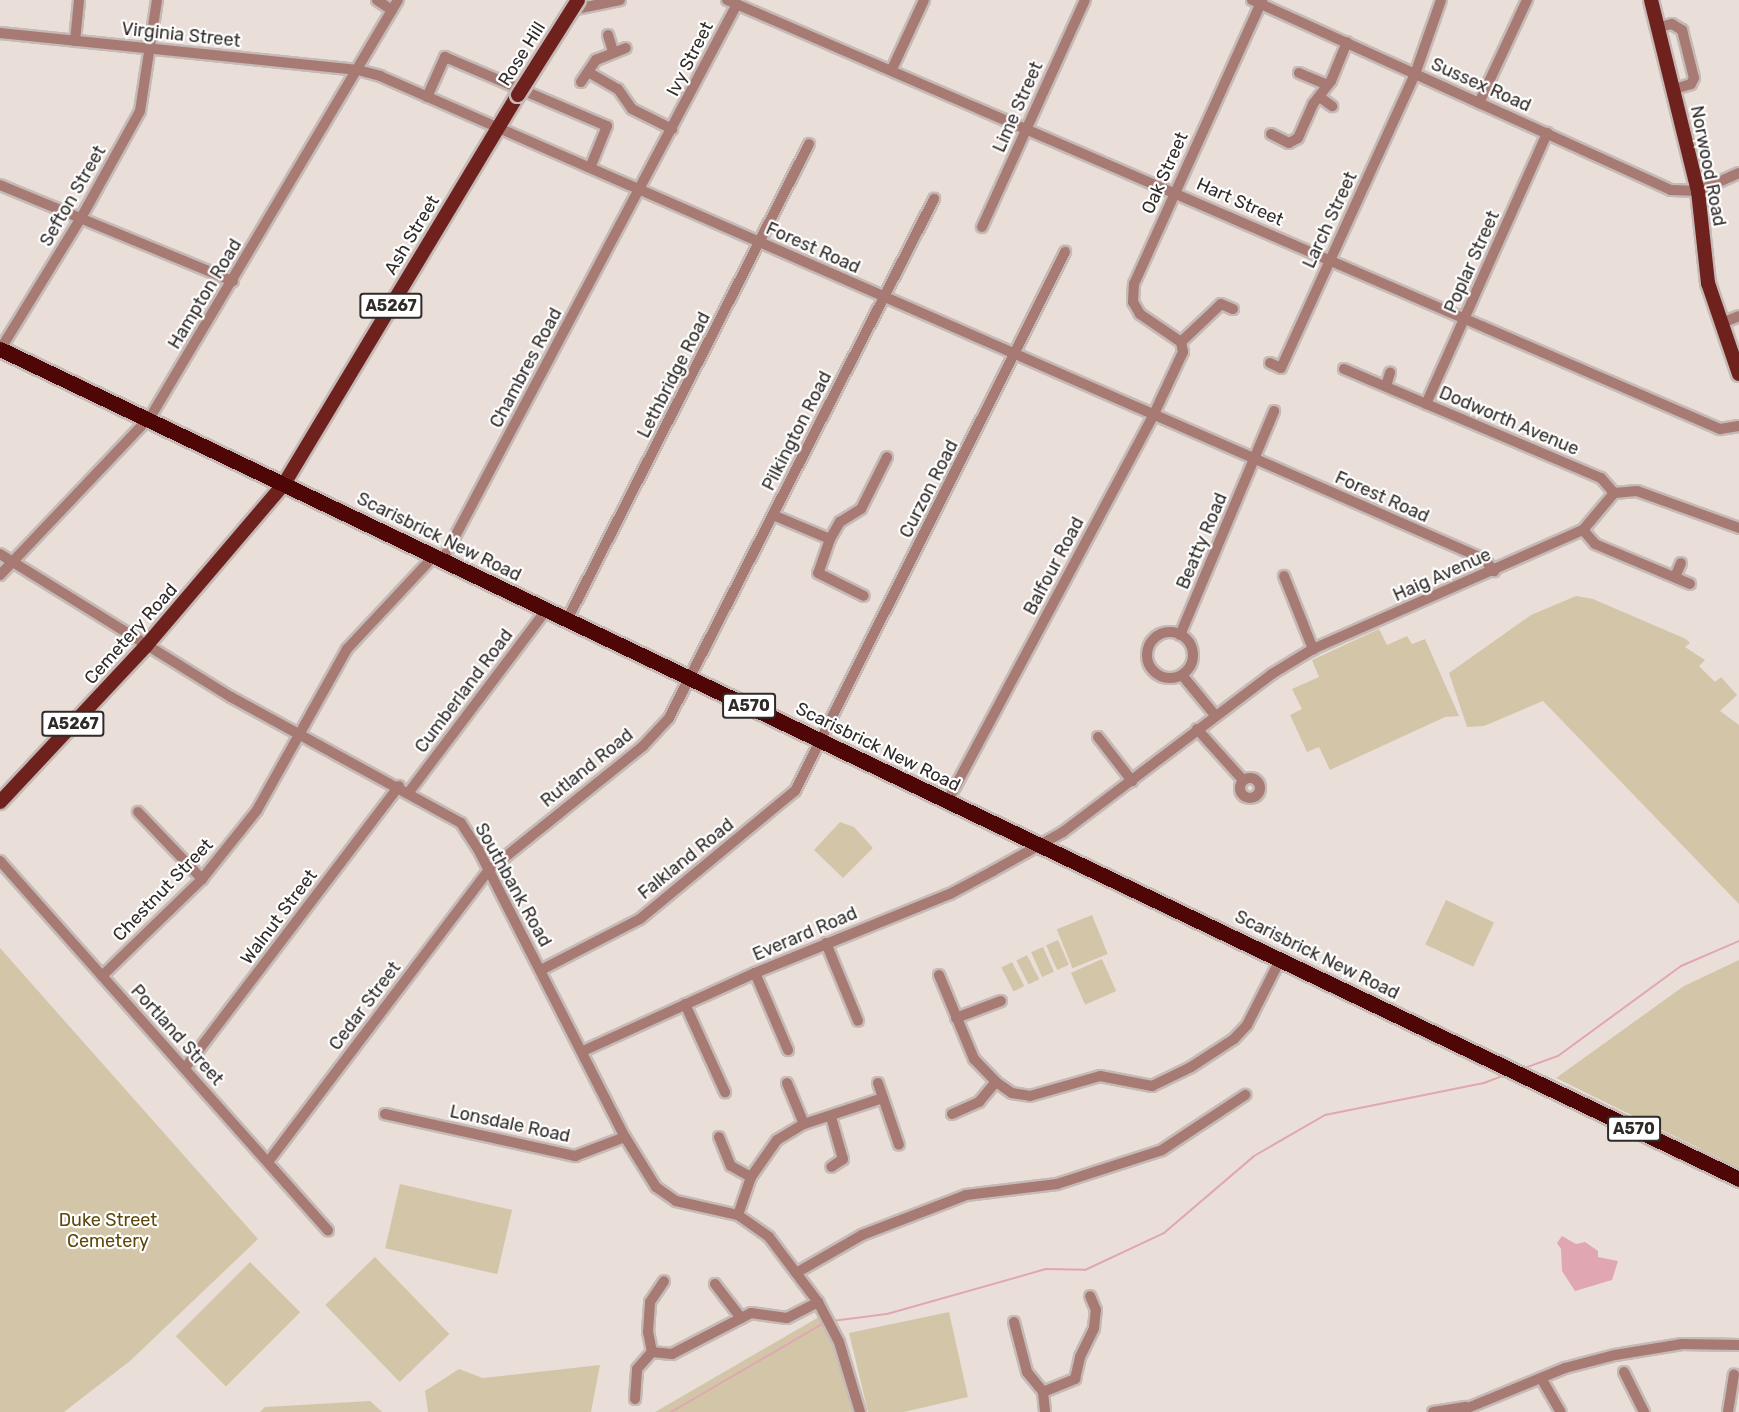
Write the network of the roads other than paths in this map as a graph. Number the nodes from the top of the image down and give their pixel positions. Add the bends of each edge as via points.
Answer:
1 (79, 0) edge
2 (157, 0) edge
3 (377, 0) edge
4 (620, 0) edge
5 (924, 0) edge
6 (1084, 0) edge
7 (1441, 0) edge
8 (1527, 0) edge
9 (1651, 0) edge
10 (1258, 1) edge
11 (738, 3) edge
12 (395, 5) edge
13 (574, 5) edge
14 (1659, 27) junction
15 (0, 33) edge
16 (608, 35) dead end
17 (75, 41) junction
18 (1347, 42) junction
19 (626, 48) dead end
20 (150, 49) junction
21 (613, 51) junction
22 (892, 69) junction
23 (358, 70) junction
24 (588, 72) junction
25 (1299, 73) dead end
26 (1415, 74) junction
27 (581, 82) dead end
28 (1327, 85) junction
29 (1675, 89) junction
30 (428, 97) junction
31 (1321, 98) junction
32 (1479, 103) junction
33 (1332, 106) dead end
34 (497, 128) junction
35 (1027, 128) junction
36 (672, 129) junction
37 (1547, 133) junction
38 (1271, 134) dead end
39 (809, 144) dead end
40 (590, 168) junction
41 (1739, 173) edge
42 (0, 185) edge
43 (638, 190) junction
44 (1698, 190) junction
45 (1175, 191) junction
46 (934, 199) dead end
47 (81, 218) junction
48 (982, 227) dead end
49 (759, 243) junction
50 (1065, 252) dead end
51 (1330, 259) junction
52 (233, 281) junction
53 (883, 297) junction
54 (1233, 309) dead end
55 (1739, 316) edge
56 (1465, 318) junction
57 (1722, 323) junction
58 (1180, 342) junction
59 (0, 350) edge
60 (1016, 355) junction
61 (1270, 363) dead end
62 (1344, 369) dead end
63 (1390, 373) dead end
64 (1739, 374) edge
65 (1386, 386) junction
66 (1426, 404) junction
67 (1274, 411) dead end
68 (1153, 416) junction
69 (148, 421) junction
70 (1739, 426) edge
71 (887, 457) dead end
72 (1254, 459) junction
73 (284, 484) junction
74 (1614, 493) junction
75 (773, 515) junction
76 (1739, 528) edge
77 (1583, 530) junction
78 (830, 540) junction
79 (0, 554) edge
80 (438, 559) junction
81 (13, 562) junction
82 (1682, 563) dead end
83 (1494, 571) junction
84 (0, 575) edge
85 (1284, 576) dead end
86 (1675, 578) junction
87 (1690, 584) dead end
88 (864, 596) dead end
89 (546, 610) junction
90 (567, 620) junction
91 (1180, 635) junction
92 (146, 646) junction
93 (1313, 649) junction
94 (1182, 675) junction
95 (689, 677) junction
96 (1214, 714) junction
97 (1197, 729) junction
98 (300, 733) junction
99 (1098, 737) dead end
100 (821, 741) junction
101 (1243, 780) dead end
102 (1132, 781) junction
103 (404, 789) junction
104 (0, 802) edge
105 (947, 802) junction
106 (138, 812) dead end
107 (1039, 846) junction
108 (0, 861) edge
109 (489, 870) junction
110 (202, 879) junction
111 (826, 943) junction
112 (1280, 960) junction
113 (541, 970) junction
114 (755, 973) junction
115 (939, 975) dead end
116 (102, 976) junction
117 (1001, 1001) dead end
118 (685, 1004) junction
119 (956, 1018) junction
120 (858, 1021) dead end
121 (788, 1050) dead end
122 (583, 1051) junction
123 (185, 1068) junction
124 (996, 1082) junction
125 (787, 1083) dead end
126 (878, 1083) dead end
127 (725, 1092) dead end
128 (1245, 1095) dead end
129 (883, 1098) junction
130 (385, 1114) dead end
131 (952, 1114) dead end
132 (831, 1117) junction
133 (804, 1124) junction
134 (625, 1137) junction
135 (719, 1137) dead end
136 (899, 1145) dead end
137 (268, 1162) junction
138 (831, 1167) dead end
139 (751, 1177) junction
140 (1739, 1179) edge
141 (738, 1215) junction
142 (328, 1231) dead end
143 (796, 1273) junction
144 (664, 1281) dead end
145 (715, 1284) dead end
146 (1090, 1296) dead end
147 (818, 1302) junction
148 (741, 1318) junction
149 (1014, 1322) dead end
150 (1739, 1345) edge
151 (652, 1352) junction
152 (1624, 1372) dead end
153 (1734, 1374) dead end
154 (1541, 1378) junction
155 (1042, 1392) junction
156 (634, 1399) dead end
157 (1469, 1406) junction
158 (860, 1412) edge
159 (1045, 1412) edge
160 (1432, 1412) edge
161 (1458, 1412) edge
162 (1561, 1412) edge
163 (1644, 1412) edge
164 (1728, 1412) edge

1 - 17 street
2 - 20 street, Sefton Street
3 - 12 street
4 - 13 street via 596,6
5 - 22 street
6 - 35 street, Lime Street
7 - 26 street, Larch Street
8 - 32 street
9 - 14 main road, Norwood Road
10 - 18 street, Sussex Road
10 - 45 street, Oak Street
11 - 22 street, Hart Street
11 - 36 street, Ivy Street
12 - 23 street, Hampton Road
13 - 34 main road, Rose Hill / A5267, bridge
14 - 29 main road, Norwood Road
14 - 29 street via 1672,24 1682,30 1694,78 1691,84
15 - 17 street, Virginia Street
16 - 21 street
17 - 20 street, Virginia Street
18 - 26 street, Sussex Road
18 - 28 street
19 - 21 street
20 - 23 street, Virginia Street
20 - 47 street, Sefton Street via 140,111
21 - 24 street via 596,60
22 - 35 street, Hart Street
23 - 30 street, Forest Road
23 - 52 street, Hampton Road
24 - 27 street
24 - 36 street via 618,90 632,109
25 - 28 street
26 - 32 street, Sussex Road
26 - 51 street, Larch Street
28 - 31 street
29 - 44 main road, Norwood Road
30 - 34 street, Forest Road
30 - 40 street via 445,57 607,126
31 - 33 street
31 - 38 street via 1313,104 1298,138 1289,143
32 - 37 street, Sussex Road
34 - 40 street, Forest Road
34 - 73 main road, Ash Street / A5267
35 - 45 street, Hart Street
35 - 48 street, Lime Street
36 - 43 street, Ivy Street
37 - 44 street, Sussex Road via 1671,190
37 - 56 street, Poplar Street
39 - 49 street, Lethbridge Road
40 - 43 street, Forest Road
41 - 44 street
42 - 47 street
43 - 49 street, Forest Road
43 - 80 street, Chambres Road
44 - 57 main road, Norwood Road via 1708,283
45 - 51 street, Hart Street
45 - 58 street, Oak Street via 1134,284 1133,302 1146,322
46 - 53 street, Pilkington Road
47 - 52 street
47 - 59 street, Sefton Street
49 - 53 street, Forest Road
49 - 90 street, Lethbridge Road
50 - 60 street, Curzon Road
51 - 56 street, Hart Street
51 - 61 street, Larch Street via 1281,368
52 - 69 street, Hampton Road
53 - 60 street, Forest Road
53 - 75 street, Pilkington Road
54 - 58 street via 1221,304
55 - 57 street
56 - 66 street, Poplar Street
56 - 70 street, Hart Street via 1720,429
57 - 64 main road, Norwood Road
58 - 68 street, Balfour Road via 1183,352
59 - 69 highway, Scarisbrick New Road / A570
60 - 68 street, Forest Road
60 - 100 street, Curzon Road
62 - 65 street, Dodworth Avenue
63 - 65 street
65 - 66 street, Dodworth Avenue
66 - 74 street, Dodworth Avenue via 1601,478
67 - 72 street
68 - 72 street, Forest Road
68 - 105 street, Balfour Road
69 - 73 highway, Scarisbrick New Road / A570
69 - 81 street, Hampton Road
71 - 78 street via 861,509 840,522
72 - 83 street, Forest Road via 1484,559
72 - 91 street, Beatty Road
73 - 80 highway, Scarisbrick New Road / A570
73 - 92 main road, Cemetery Road / A5267
74 - 76 street via 1637,490
74 - 77 street, Haig Avenue
75 - 78 street
75 - 95 street, Pilkington Road
77 - 83 street, Haig Avenue
77 - 86 street via 1595,544
78 - 88 street via 819,573
79 - 81 street, Southbank Road
80 - 89 highway, Scarisbrick New Road / A570
80 - 98 street, Chambres Road via 347,650
81 - 84 street, Hampton Road
81 - 92 street, Southbank Road
82 - 86 street
83 - 93 street, Haig Avenue
85 - 93 street
86 - 87 street
89 - 90 highway, Scarisbrick New Road / A570
89 - 103 street, Cumberland Road
90 - 95 highway, Scarisbrick New Road / A570
91 - 94 street via 1192,651 1191,664
91 - 94 street via 1157,636 1147,656 1159,676
92 - 98 street, Southbank Road
92 - 104 main road, Cemetery Road / A5267
93 - 96 street, Haig Avenue
94 - 96 street
95 - 100 highway, Scarisbrick New Road / A570
95 - 109 street, Rutland Road via 669,718 643,746
96 - 97 street, Haig Avenue
97 - 101 street
97 - 102 street, Haig Avenue
98 - 103 street, Southbank Road
98 - 110 street, Chestnut Street via 257,810
99 - 102 street
100 - 105 highway, Scarisbrick New Road / A570
100 - 113 street, Falkland Road via 795,791 640,919
102 - 107 street, Haig Avenue
103 - 109 street, Southbank Road via 461,823
103 - 123 street, Walnut Street
105 - 107 highway, Scarisbrick New Road / A570
106 - 110 street
107 - 111 street, Everard Road via 950,894
107 - 112 highway, Scarisbrick New Road / A570
108 - 116 street, Portland Street
109 - 113 street, Southbank Road
109 - 137 street, Cedar Street
110 - 116 street, Chestnut Street
111 - 114 street, Everard Road
111 - 120 street
112 - 124 street via 1247,1025 1234,1040 1163,1082 1142,1087 1100,1076 1030,1096 1012,1092
112 - 140 highway, Scarisbrick New Road / A570
113 - 122 street, Southbank Road
114 - 118 street, Everard Road
114 - 121 street
115 - 119 street
116 - 123 street, Portland Street
117 - 119 street
118 - 122 street, Everard Road
118 - 127 street
119 - 124 street via 974,1059
122 - 134 street, Southbank Road
123 - 137 street, Portland Street
124 - 131 street via 979,1102
125 - 133 street
126 - 129 street
128 - 143 street via 1162,1150 1057,1184 966,1195 862,1235
129 - 132 street
129 - 136 street
130 - 134 street, Lonsdale Road via 575,1156
132 - 133 street
132 - 138 street via 843,1159
133 - 139 street via 777,1140
134 - 141 street, Southbank Road via 664,1194 676,1201
135 - 139 street via 731,1166
137 - 142 street, Portland Street
139 - 141 street
141 - 143 street, Southbank Road via 762,1230
143 - 147 street, Southbank Road
144 - 151 street via 650,1302 648,1332
145 - 148 street
146 - 155 street via 1096,1319 1092,1348 1080,1357 1075,1379
147 - 148 street via 787,1318 751,1313
147 - 158 street, Southbank Road via 839,1341
148 - 151 street via 672,1354
149 - 155 street via 1027,1372
150 - 154 street via 1682,1344 1634,1351
151 - 156 street via 637,1369
152 - 163 street
153 - 164 street
154 - 157 street
154 - 162 street
155 - 159 street
157 - 160 street
157 - 161 street

